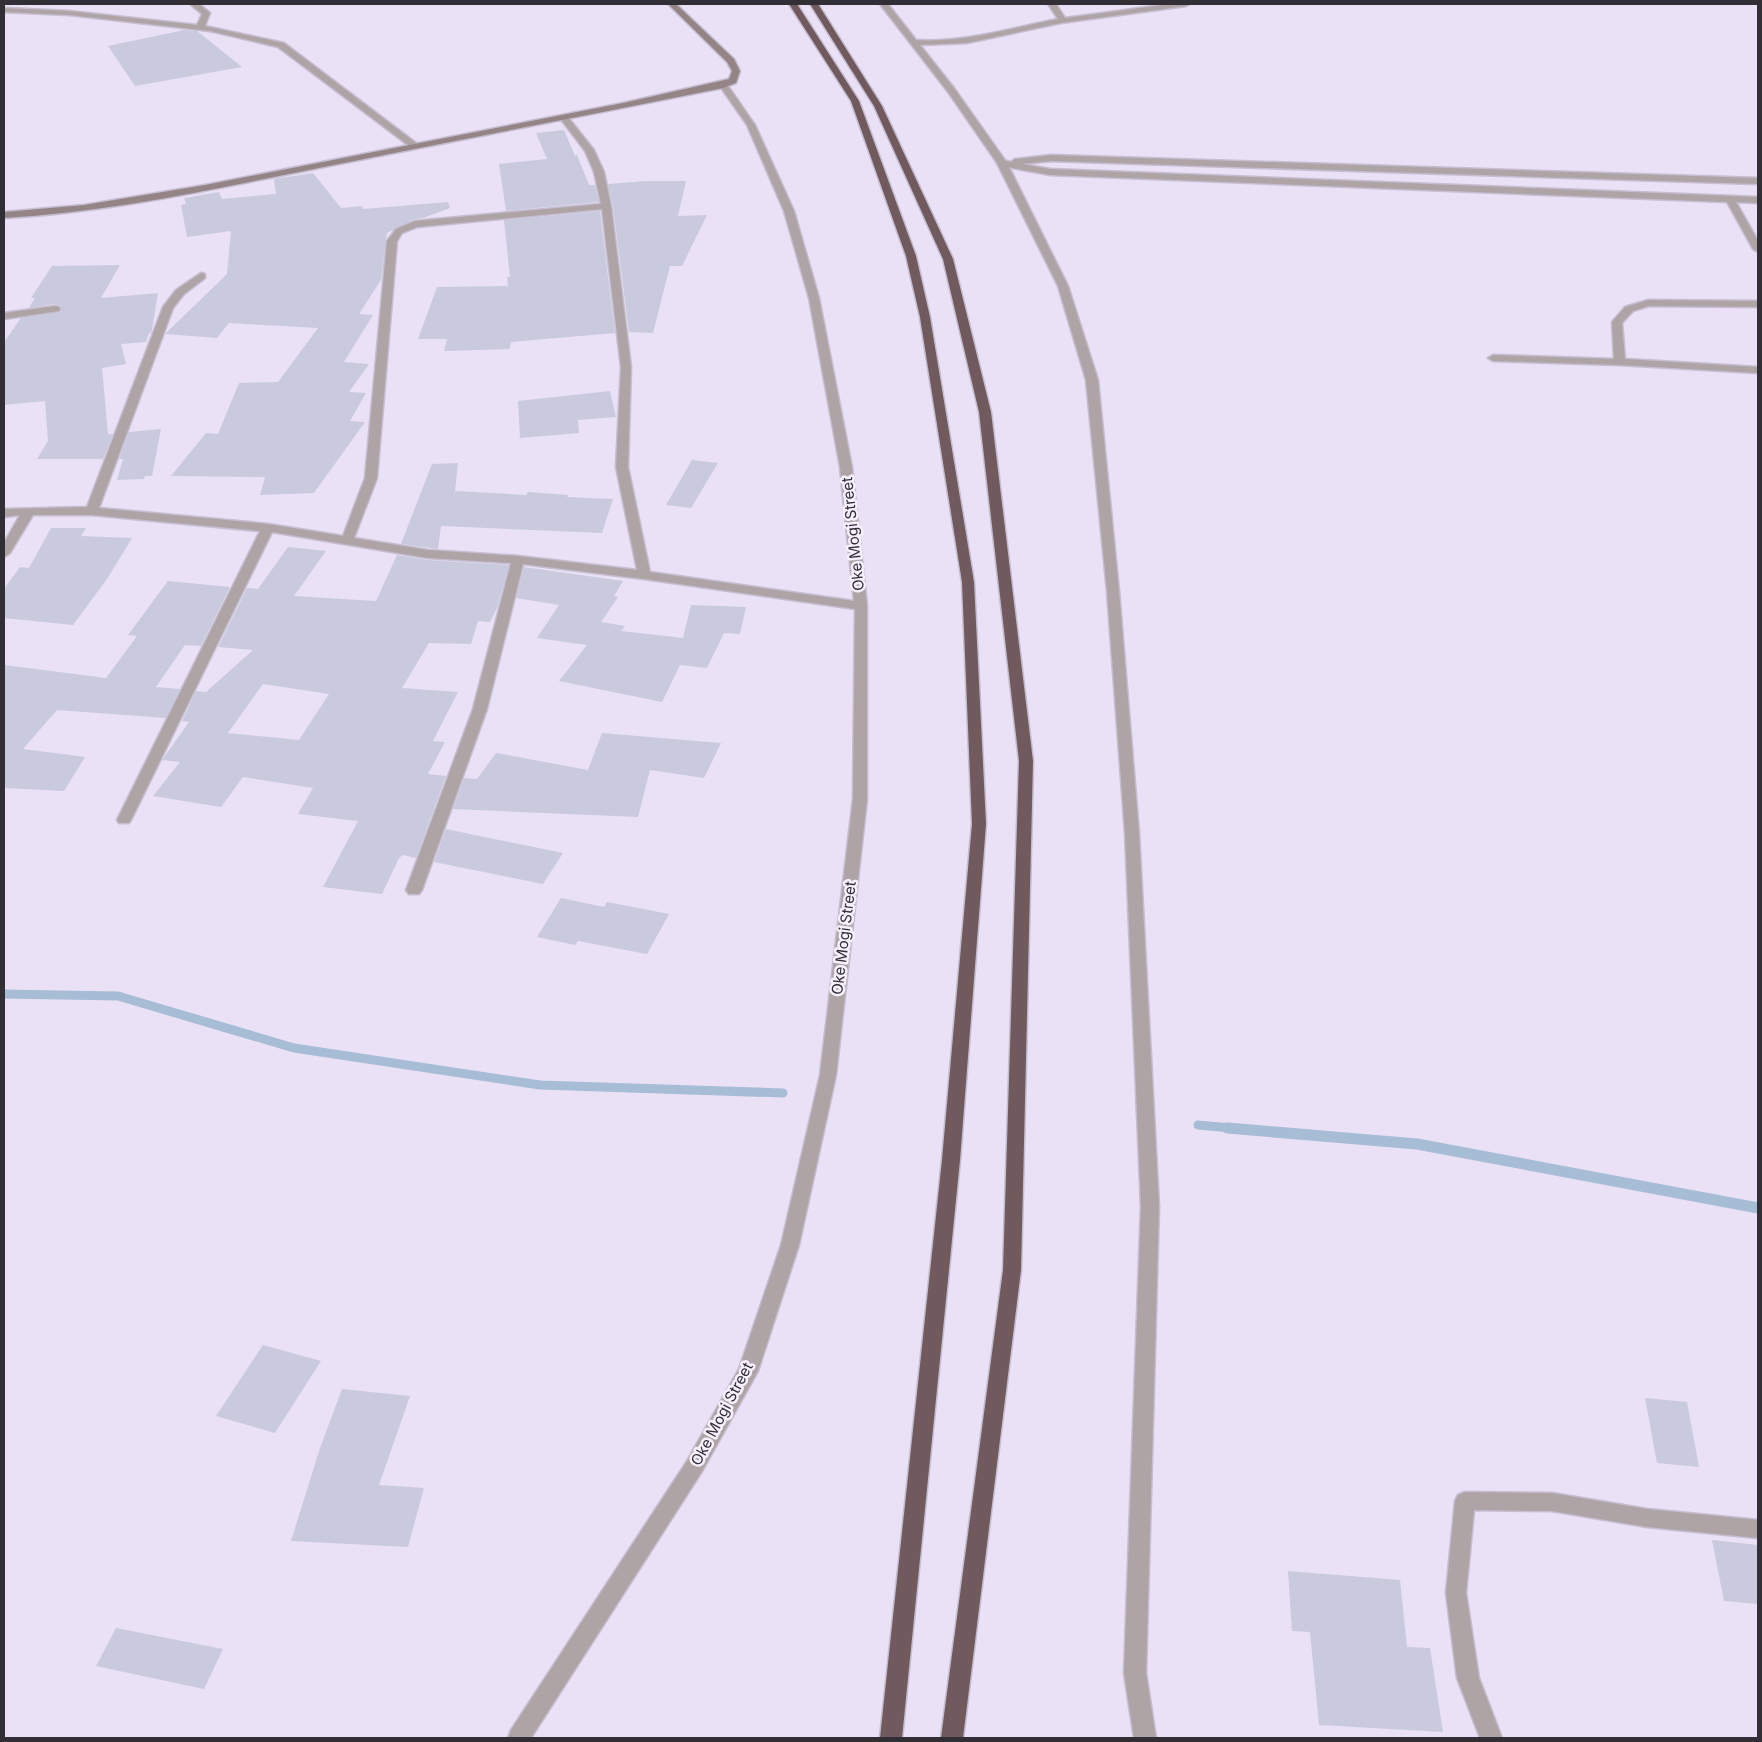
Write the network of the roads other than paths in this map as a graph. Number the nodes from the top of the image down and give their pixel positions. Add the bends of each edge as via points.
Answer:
1 (194, 4) edge
2 (672, 4) edge
3 (793, 4) edge
4 (814, 4) edge
5 (884, 4) edge
6 (1052, 4) edge
7 (1186, 4) edge
8 (1129, 8) edge
9 (4, 10) edge
10 (1063, 21) junction
11 (200, 28) junction
12 (913, 42) junction
13 (723, 85) junction
14 (564, 118) junction
15 (415, 146) junction
16 (1002, 163) junction
17 (1222, 163) junction
18 (1221, 179) junction
19 (1758, 181) edge
20 (1730, 199) junction
21 (1758, 200) edge
22 (606, 206) junction
23 (4, 215) edge
24 (1758, 249) edge
25 (201, 276) dead end
26 (1758, 304) edge
27 (55, 309) dead end
28 (4, 316) edge
29 (1493, 358) dead end
30 (1620, 362) junction
31 (1758, 370) edge
32 (29, 511) junction
33 (92, 511) junction
34 (4, 513) edge
35 (268, 528) junction
36 (347, 541) junction
37 (4, 553) edge
38 (518, 560) junction
39 (644, 575) junction
40 (861, 606) junction
41 (124, 820) dead end
42 (414, 890) dead end
43 (1758, 1529) edge
44 (519, 1738) edge
45 (891, 1738) edge
46 (952, 1738) edge
47 (1145, 1738) edge
48 (1491, 1738) edge

1 - 11 street via 206,13
2 - 13 street via 731,61 736,71 733,81
3 - 45 highway via 855,101 911,256 925,317 968,582 979,824 951,1160
4 - 46 highway via 878,106 948,259 985,412 1026,761 1012,1270
5 - 12 street
6 - 10 street
7 - 8 street
8 - 10 street
9 - 11 street via 69,13
10 - 12 street via 951,42
11 - 15 street via 282,45
12 - 16 street
13 - 14 street
13 - 40 street, Oke Mogi Street via 751,125 788,212 814,298 846,467
14 - 15 street
14 - 22 street via 589,150 599,172
15 - 23 street via 90,206
16 - 17 street via 1052,158
16 - 18 street via 1050,172
16 - 47 street via 1063,286 1092,380 1113,591 1132,833 1150,1206 1136,1673
17 - 18 street
17 - 19 street
18 - 20 street
20 - 21 street
20 - 24 street
22 - 36 street via 415,224 398,231 392,241 371,478
22 - 39 street via 626,367 622,467
25 - 33 street via 180,292 168,307
26 - 30 street via 1648,302 1629,309 1617,322
27 - 28 street
29 - 30 street
30 - 31 street
32 - 33 street
32 - 34 street
32 - 37 street
33 - 35 street
35 - 36 street
35 - 41 street
36 - 38 street via 428,554
38 - 39 street
38 - 42 street via 480,709
39 - 40 street
40 - 44 street, Oke Mogi Street via 860,800 828,1075 790,1245 748,1371 694,1467
43 - 48 street via 1647,1518 1552,1502 1465,1501 1456,1593 1468,1678

